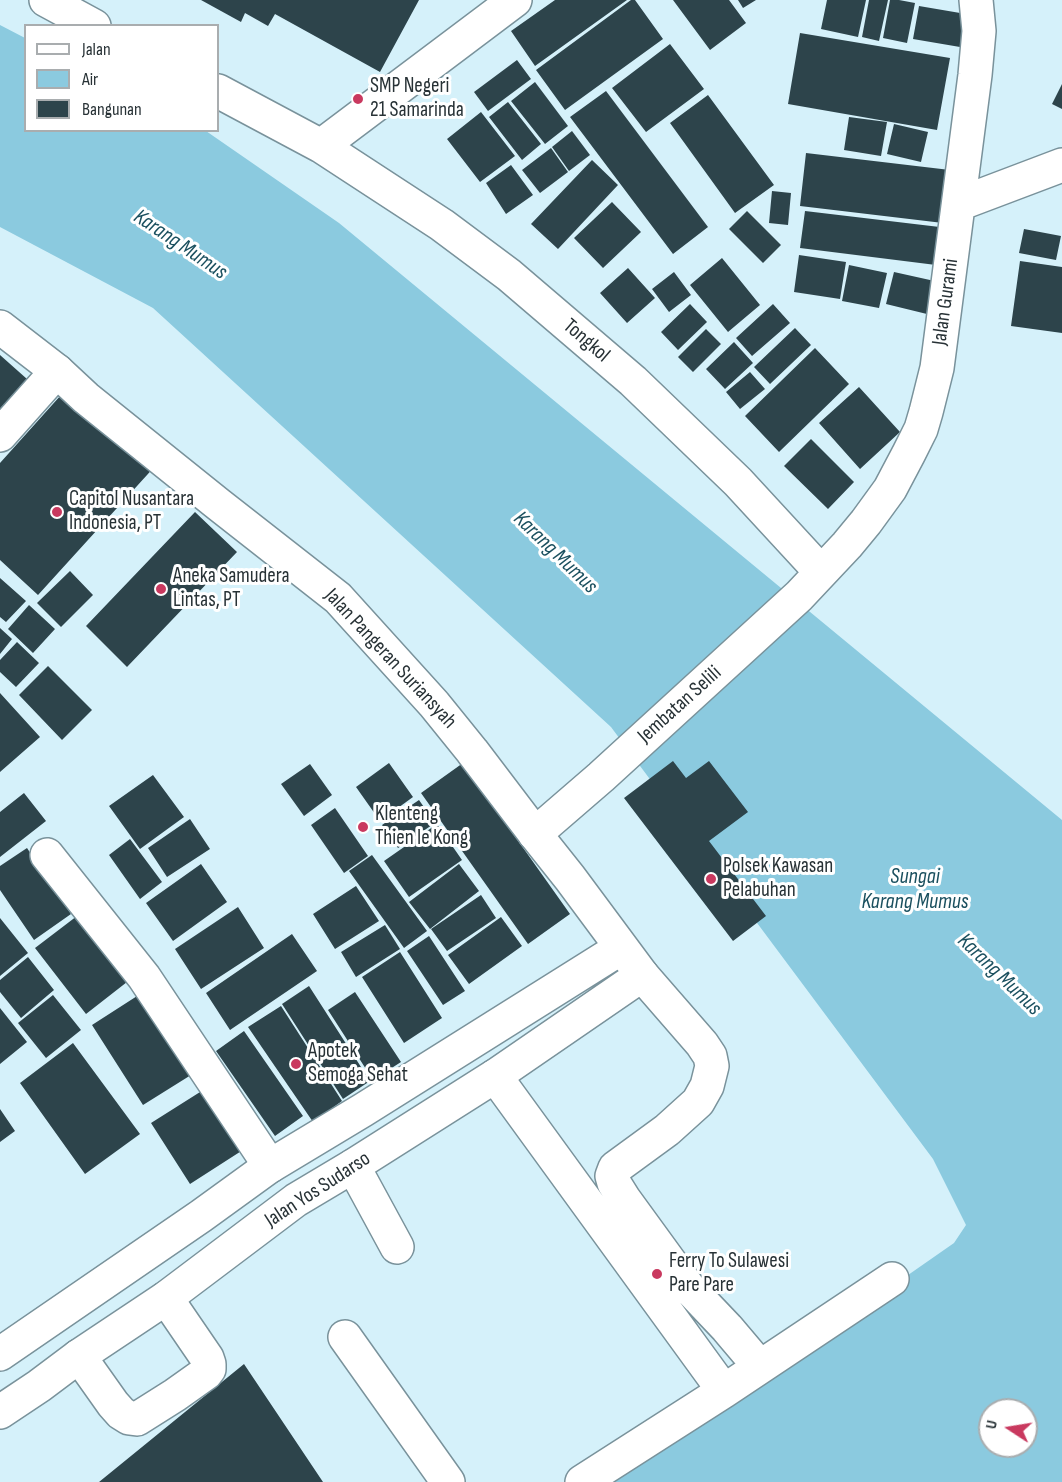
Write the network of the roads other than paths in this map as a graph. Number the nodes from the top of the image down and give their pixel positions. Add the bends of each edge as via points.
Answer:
1 (46, 0) edge
2 (515, 0) edge
3 (976, 0) edge
4 (90, 24) edge
5 (219, 92) edge
6 (321, 146) junction
7 (1062, 165) edge
8 (959, 204) junction
9 (0, 327) edge
10 (57, 371) junction
11 (0, 435) edge
12 (821, 572) junction
13 (535, 834) junction
14 (47, 855) dead end
15 (621, 948) junction
16 (642, 975) junction
17 (495, 1076) junction
18 (270, 1166) junction
19 (353, 1166) junction
20 (397, 1246) dead end
21 (892, 1279) dead end
22 (166, 1298) junction
23 (345, 1336) dead end
24 (0, 1354) edge
25 (79, 1356) junction
26 (759, 1367) junction
27 (724, 1391) junction
28 (0, 1412) edge
29 (448, 1482) edge
30 (582, 1482) edge

1 - 4 main road
2 - 6 main road
3 - 8 main road, Jalan Gurami via 978,51
5 - 6 main road, Tongkol
6 - 12 main road, Tongkol via 442,225 509,275 641,389 738,482
7 - 8 main road
8 - 12 main road, Jalan Gurami via 937,368 921,429 884,497
9 - 10 main road, Jalan Pangeran Suriansyah
10 - 11 main road
10 - 13 main road, Jalan Pangeran Suriansyah via 338,598 434,704
12 - 13 main road, Jembatan Selili
13 - 15 main road, Jalan Pangeran Suriansyah
14 - 18 main road via 144,977
15 - 16 main road, Jalan Pangeran Suriansyah
15 - 18 main road, Jalan Yos Sudarso
16 - 17 main road, Jalan Yos Sudarso
16 - 26 main road, Jalan Pangeran Suriansyah via 702,1044 712,1066 698,1102 615,1168 614,1183 688,1287
17 - 19 main road, Jalan Yos Sudarso
17 - 27 main road
18 - 24 main road, Jalan Yos Sudarso
19 - 20 main road
19 - 22 main road, Jalan Yos Sudarso via 296,1200
21 - 26 main road
22 - 25 main road, Jalan Yos Sudarso
22 - 25 main road via 209,1364 206,1373 175,1395 137,1419 129,1418 112,1404
23 - 29 main road
25 - 28 main road, Jalan Yos Sudarso
26 - 27 main road
27 - 30 main road

